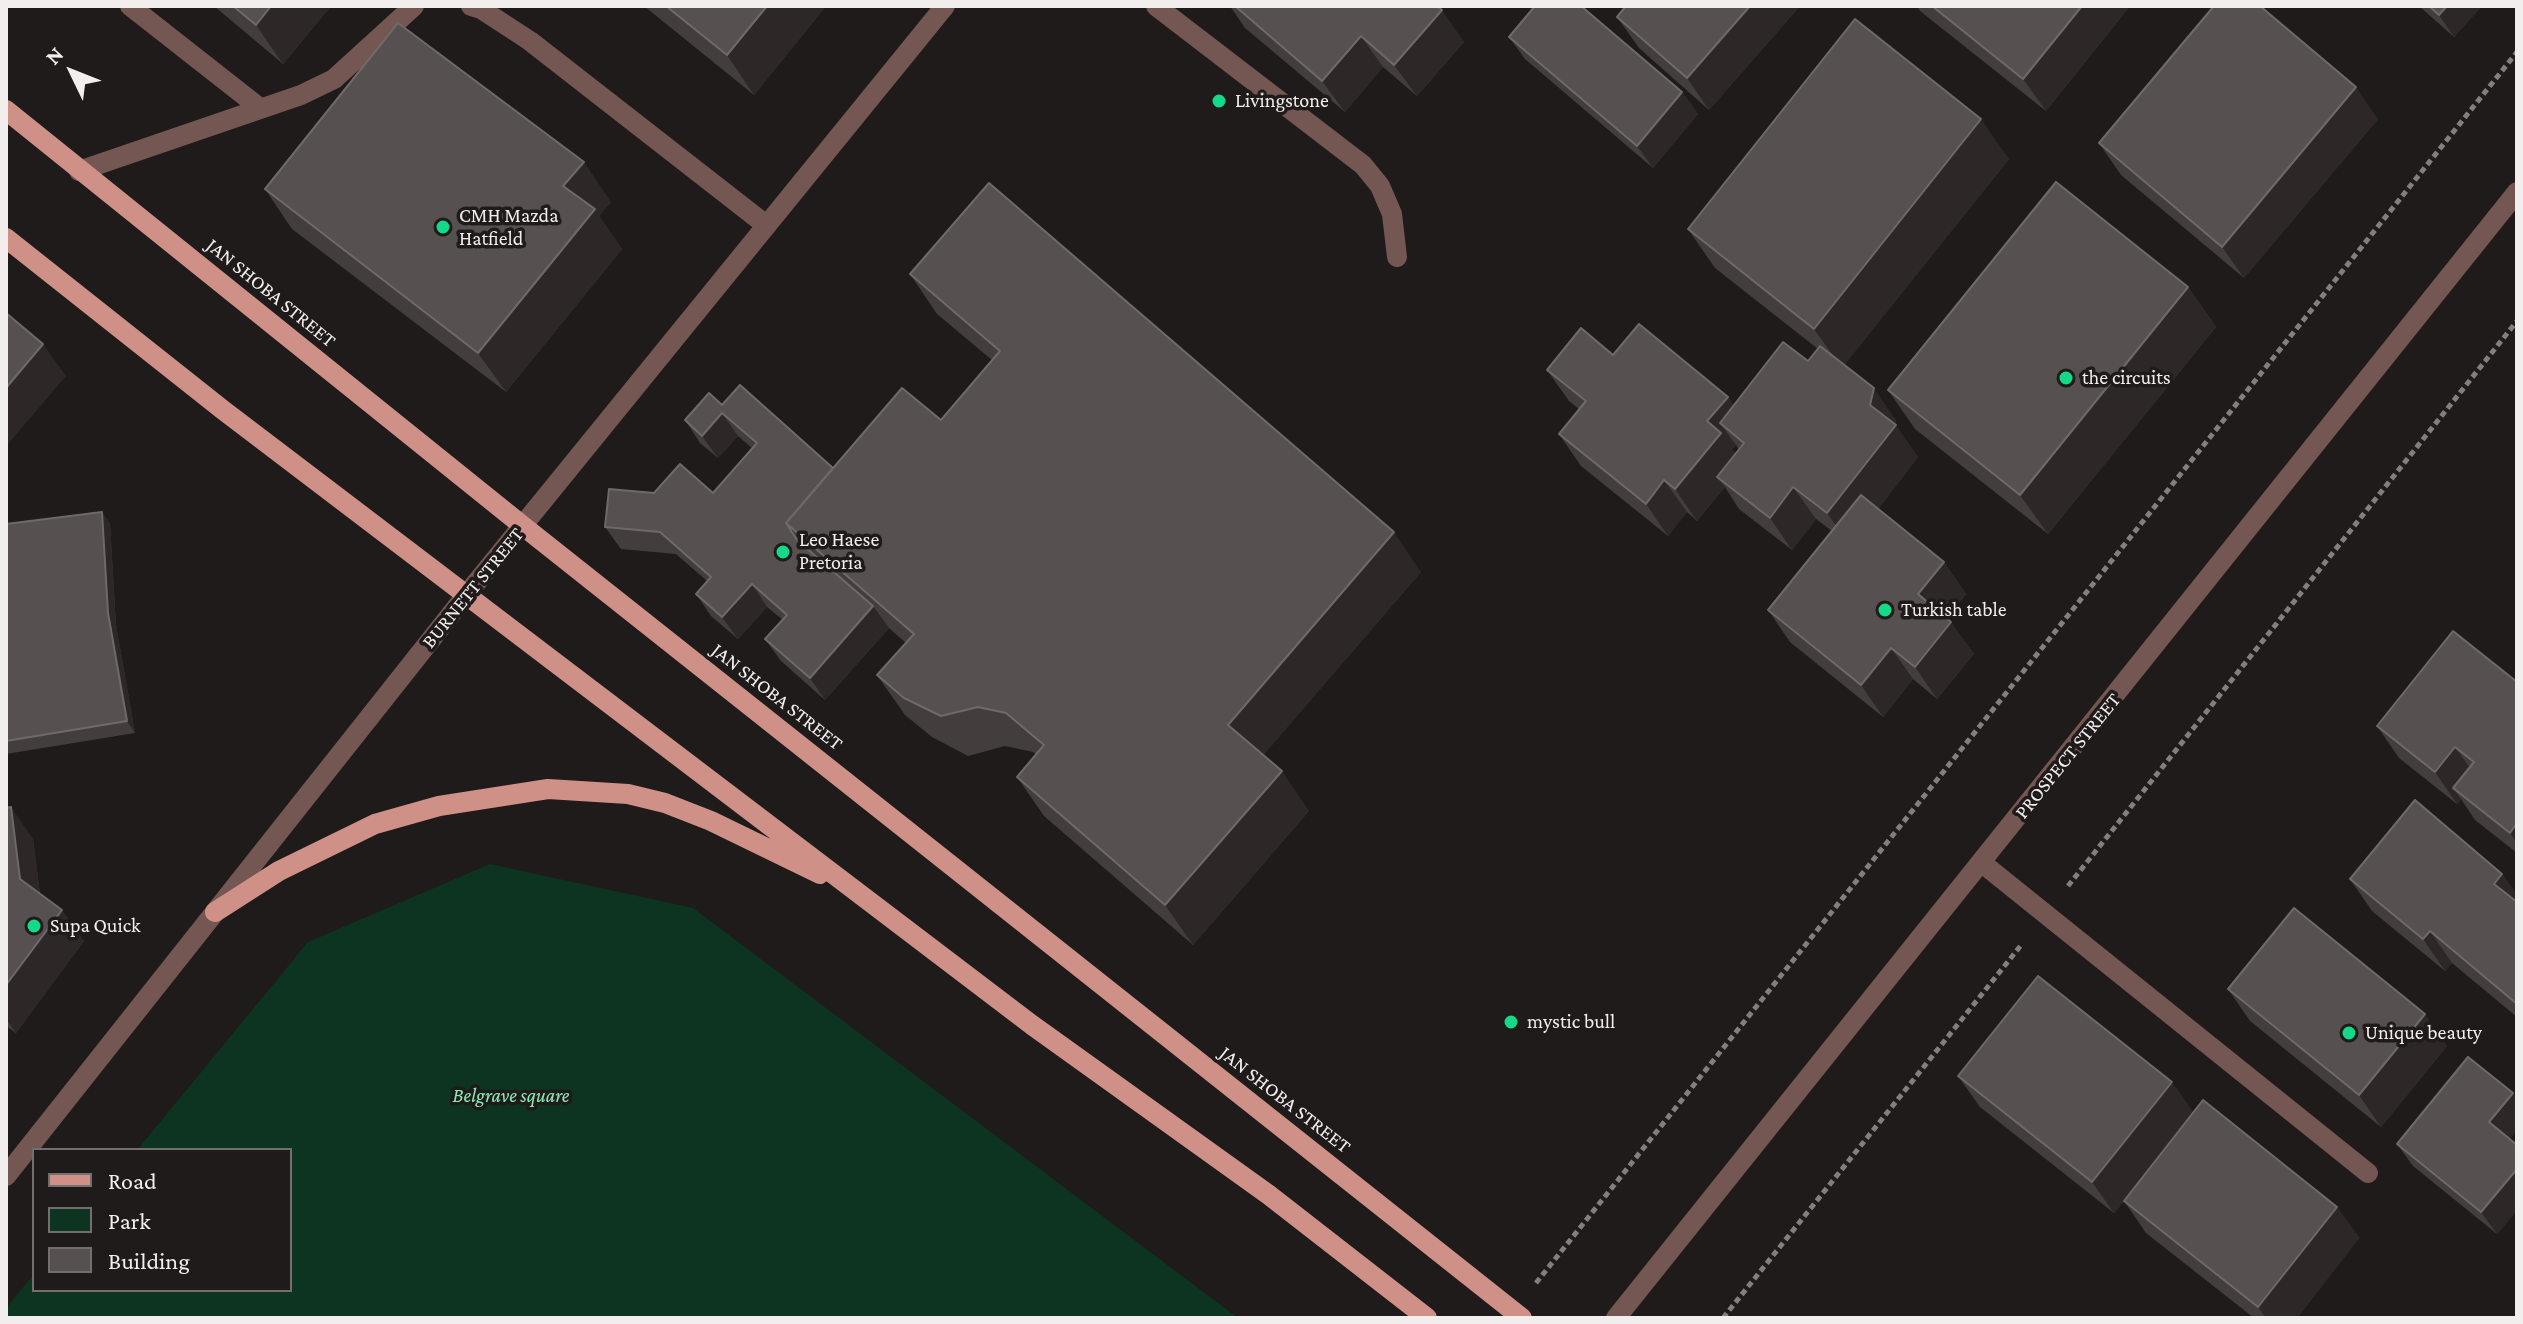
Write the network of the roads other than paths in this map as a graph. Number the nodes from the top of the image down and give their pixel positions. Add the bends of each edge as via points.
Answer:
1 (130, 6) edge
2 (414, 6) edge
3 (471, 6) edge
4 (945, 6) edge
5 (1156, 6) edge
6 (260, 108) junction
7 (6, 110) edge
8 (79, 171) junction
9 (2517, 192) edge
10 (766, 225) junction
11 (6, 238) edge
12 (1397, 257) dead end
13 (523, 526) junction
14 (467, 594) junction
15 (1982, 863) junction
16 (860, 893) junction
17 (215, 912) junction
18 (2368, 1173) dead end
19 (6, 1176) edge
20 (1518, 1315) edge
21 (1427, 1318) edge
22 (1616, 1318) edge

1 - 6 street
2 - 6 street via 334,79
3 - 10 street via 530,41
4 - 10 street, BURNETT STREET
5 - 12 street via 1363,165 1392,214
6 - 8 street
7 - 8 main road, JAN SHOBA STREET
8 - 13 main road, JAN SHOBA STREET
9 - 15 street, PROSPECT STREET
10 - 13 street, BURNETT STREET
11 - 14 main road
13 - 14 street, BURNETT STREET
13 - 20 main road, JAN SHOBA STREET
14 - 16 main road
14 - 17 street, BURNETT STREET
15 - 18 street
15 - 22 street, PROSPECT STREET
16 - 17 main road via 665,803 628,794 548,789 439,806 375,824 279,871
16 - 21 main road
17 - 19 street, BURNETT STREET

